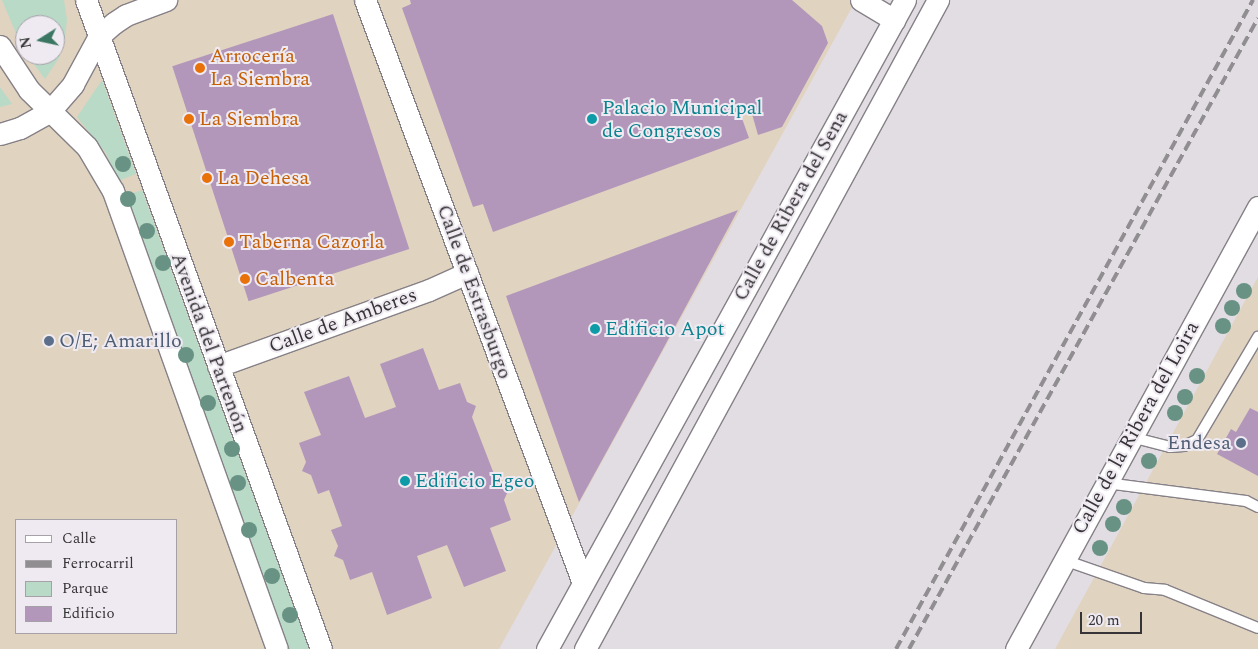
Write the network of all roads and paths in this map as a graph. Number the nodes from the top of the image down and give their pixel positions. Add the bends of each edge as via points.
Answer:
1 (86, 0) edge
2 (166, 0) edge
3 (365, 0) edge
4 (861, 0) edge
5 (905, 0) edge
6 (938, 0) edge
7 (894, 20) junction
8 (99, 36) junction
9 (0, 46) edge
10 (49, 112) junction
11 (0, 134) edge
12 (1258, 207) edge
13 (467, 273) junction
14 (1258, 337) edge
15 (218, 366) junction
16 (1131, 437) junction
17 (1106, 483) junction
18 (1258, 507) edge
19 (1064, 560) junction
20 (583, 583) junction
21 (1258, 628) edge
22 (277, 649) edge
23 (321, 649) edge
24 (548, 649) edge
25 (585, 649) edge
26 (1016, 649) edge

1 - 8 street, Avenida del Partenón
2 - 8 street via 126,15
3 - 13 street, Calle de Estrasburgo
4 - 7 street
5 - 7 street, Calle de Ribera del Sena
6 - 25 street, Calle de Ribera del Sena
7 - 20 street, Calle de Ribera del Sena
8 - 10 street via 73,84
8 - 15 street, Avenida del Partenón
9 - 10 street, Avenida del Partenón via 17,74
10 - 11 street via 20,128
10 - 22 street, Avenida del Partenón via 87,147 113,191
12 - 16 street, Calle de la Ribera del Loira
13 - 15 street, Calle de Amberes via 429,290
13 - 20 street, Calle de Estrasburgo
14 - 16 lane via 1197,440 1184,446 1170,447
15 - 23 street, Avenida del Partenón
16 - 17 street, Calle de la Ribera del Loira
17 - 18 lane via 1246,501
17 - 19 street, Calle de la Ribera del Loira
19 - 21 lane via 1144,588 1165,590
19 - 26 street, Calle de la Ribera del Loira
20 - 24 street, Calle de Ribera del Sena

